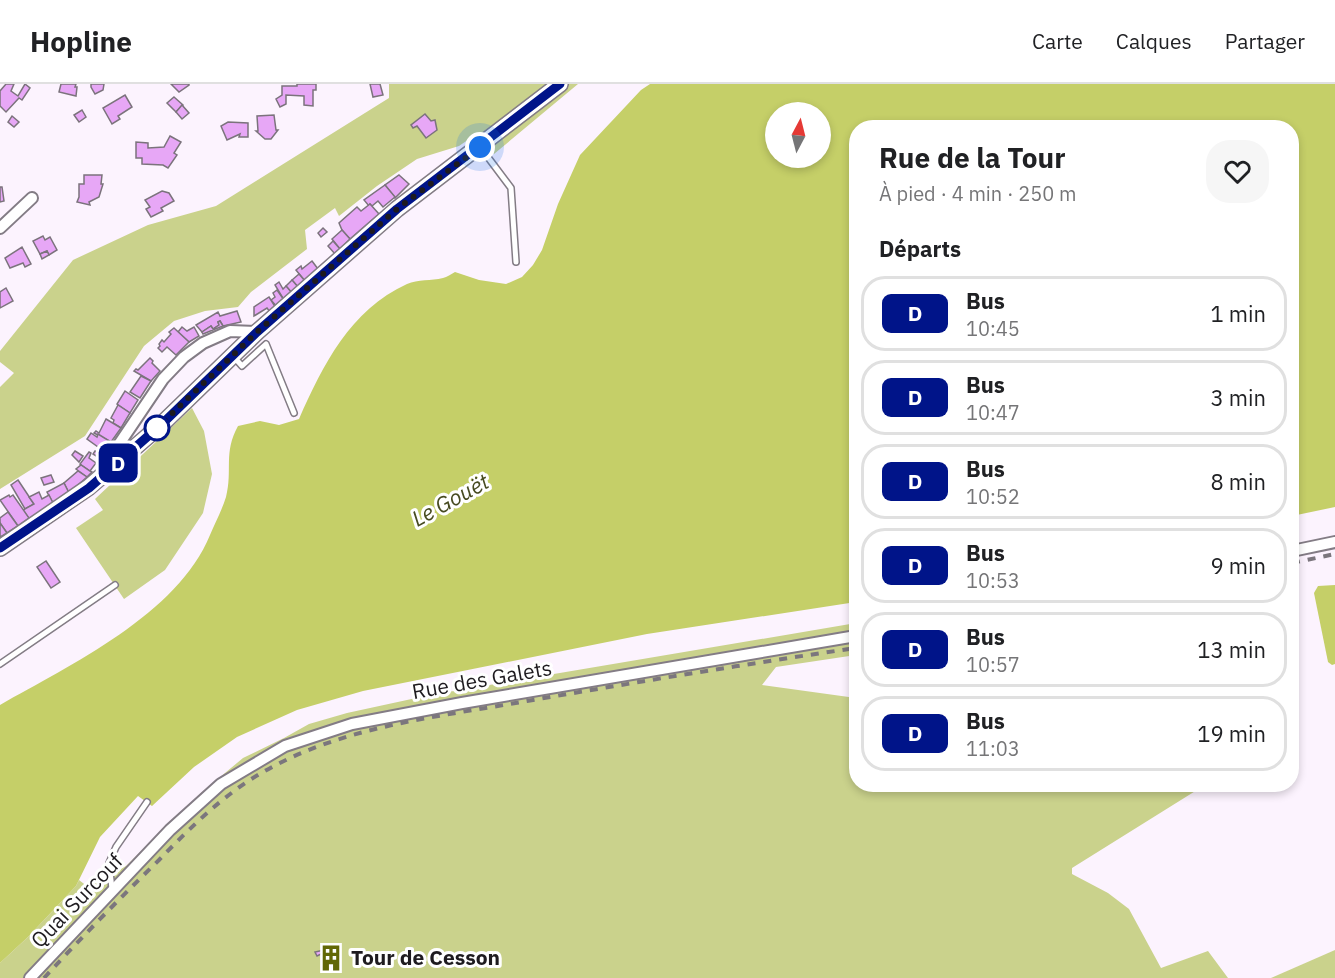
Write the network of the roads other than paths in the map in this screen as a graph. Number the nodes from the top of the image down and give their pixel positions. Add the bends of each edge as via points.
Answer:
1 (560, 84) edge
2 (480, 147) junction
3 (32, 198) dead end
4 (0, 228) edge
5 (516, 262) dead end
6 (257, 332) junction
7 (233, 356) junction
8 (294, 413) dead end
9 (108, 471) junction
10 (1335, 542) edge
11 (0, 548) edge
12 (1299, 550) edge
13 (115, 585) dead end
14 (849, 637) edge
15 (0, 664) edge
16 (147, 802) dead end
17 (151, 850) joint
18 (112, 891) junction
19 (30, 978) edge

1 - 2 street
2 - 5 lane via 511,188
2 - 6 street via 397,209
3 - 4 street
6 - 7 street
6 - 9 street via 230,331 184,357 163,379 107,462
7 - 8 lane via 242,366 266,344
7 - 9 street
9 - 11 street
10 - 12 street
13 - 15 lane
14 - 17 street, Rue des Galets via 352,724 285,746 221,784
16 - 18 lane via 109,863
17 - 18 street, Quai Surcouf
18 - 19 street, Quai Surcouf

